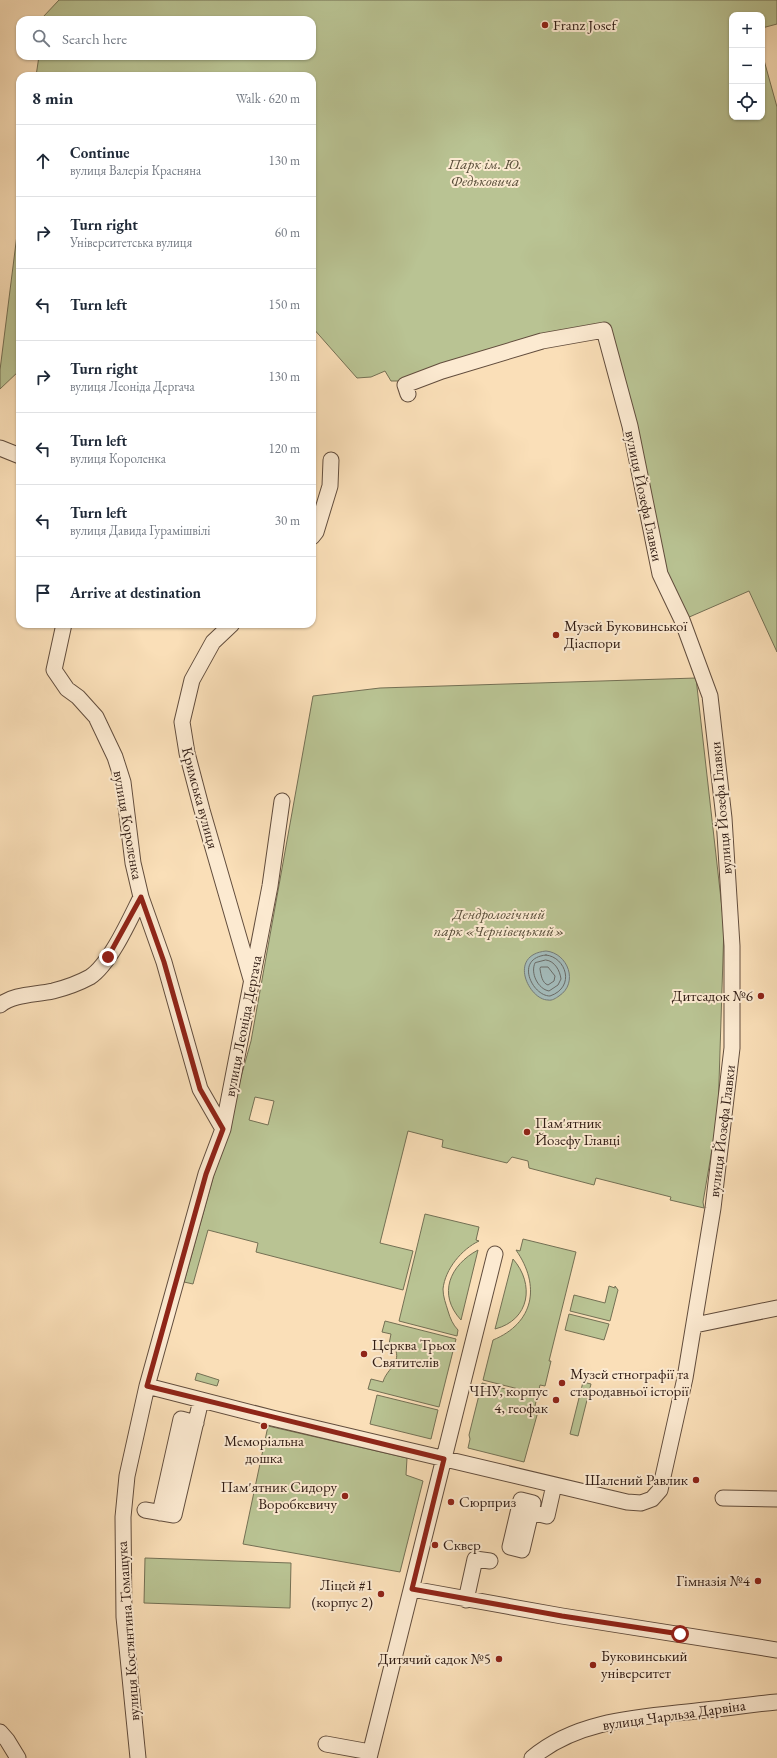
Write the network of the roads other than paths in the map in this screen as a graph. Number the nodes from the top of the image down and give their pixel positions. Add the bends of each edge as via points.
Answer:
1 (408, 394) dead end
2 (0, 448) edge
3 (16, 454) edge
4 (331, 460) dead end
5 (316, 532) edge
6 (63, 628) edge
7 (228, 628) edge
8 (282, 801) dead end
9 (141, 897) junction
10 (236, 926) junction
11 (262, 927) junction
12 (252, 982) junction
13 (0, 1005) edge
14 (223, 1129) junction
15 (496, 1254) dead end
16 (777, 1308) edge
17 (695, 1325) junction
18 (147, 1386) junction
19 (201, 1400) junction
20 (444, 1459) junction
21 (554, 1485) junction
22 (723, 1498) dead end
23 (777, 1499) edge
24 (145, 1510) dead end
25 (531, 1512) dead end
26 (490, 1561) dead end
27 (412, 1589) junction
28 (466, 1600) junction
29 (777, 1650) edge
30 (777, 1702) edge
31 (0, 1732) edge
32 (326, 1744) dead end
33 (369, 1755) edge
34 (537, 1756) edge
35 (18, 1758) edge
36 (138, 1758) edge

1 - 17 street, вулиця Йозефа Главки via 405,385 442,371 542,342 604,330 630,426 660,574 682,620 710,696 724,818 732,946 732,1048 713,1208
2 - 3 street
4 - 5 street via 330,486
6 - 9 street, вулиця Короленка via 54,670 67,690 78,697 96,717 115,757 123,782 133,863
7 - 10 street, Кримська вулиця via 212,642 192,680 182,722 189,760
8 - 11 street, вулиця Леоніда Дергача
9 - 13 street via 108,957 91,976 54,991 7,999
9 - 14 street, вулиця Короленка via 164,962 200,1089
10 - 11 street
10 - 12 street, Кримська вулиця
11 - 12 street, вулиця Леоніда Дергача
12 - 14 street, вулиця Леоніда Дергача
14 - 18 street, вулиця Леоніда Дергача via 206,1174
15 - 20 street
16 - 17 street
17 - 21 street, вулиця Йозефа Главки via 677,1420 660,1490 652,1498 641,1503
18 - 19 street
18 - 36 street, вулиця Костянтина Томащука via 131,1454 123,1517 124,1617
19 - 20 street
19 - 24 street via 196,1423 180,1419 160,1513
20 - 21 street
20 - 27 street
21 - 25 street via 547,1516
22 - 23 street
26 - 28 street via 475,1559
27 - 28 street
27 - 33 street
28 - 29 street
30 - 34 street, вулиця Чарльза Дарвіна via 612,1722 563,1737
31 - 35 street
32 - 33 street

